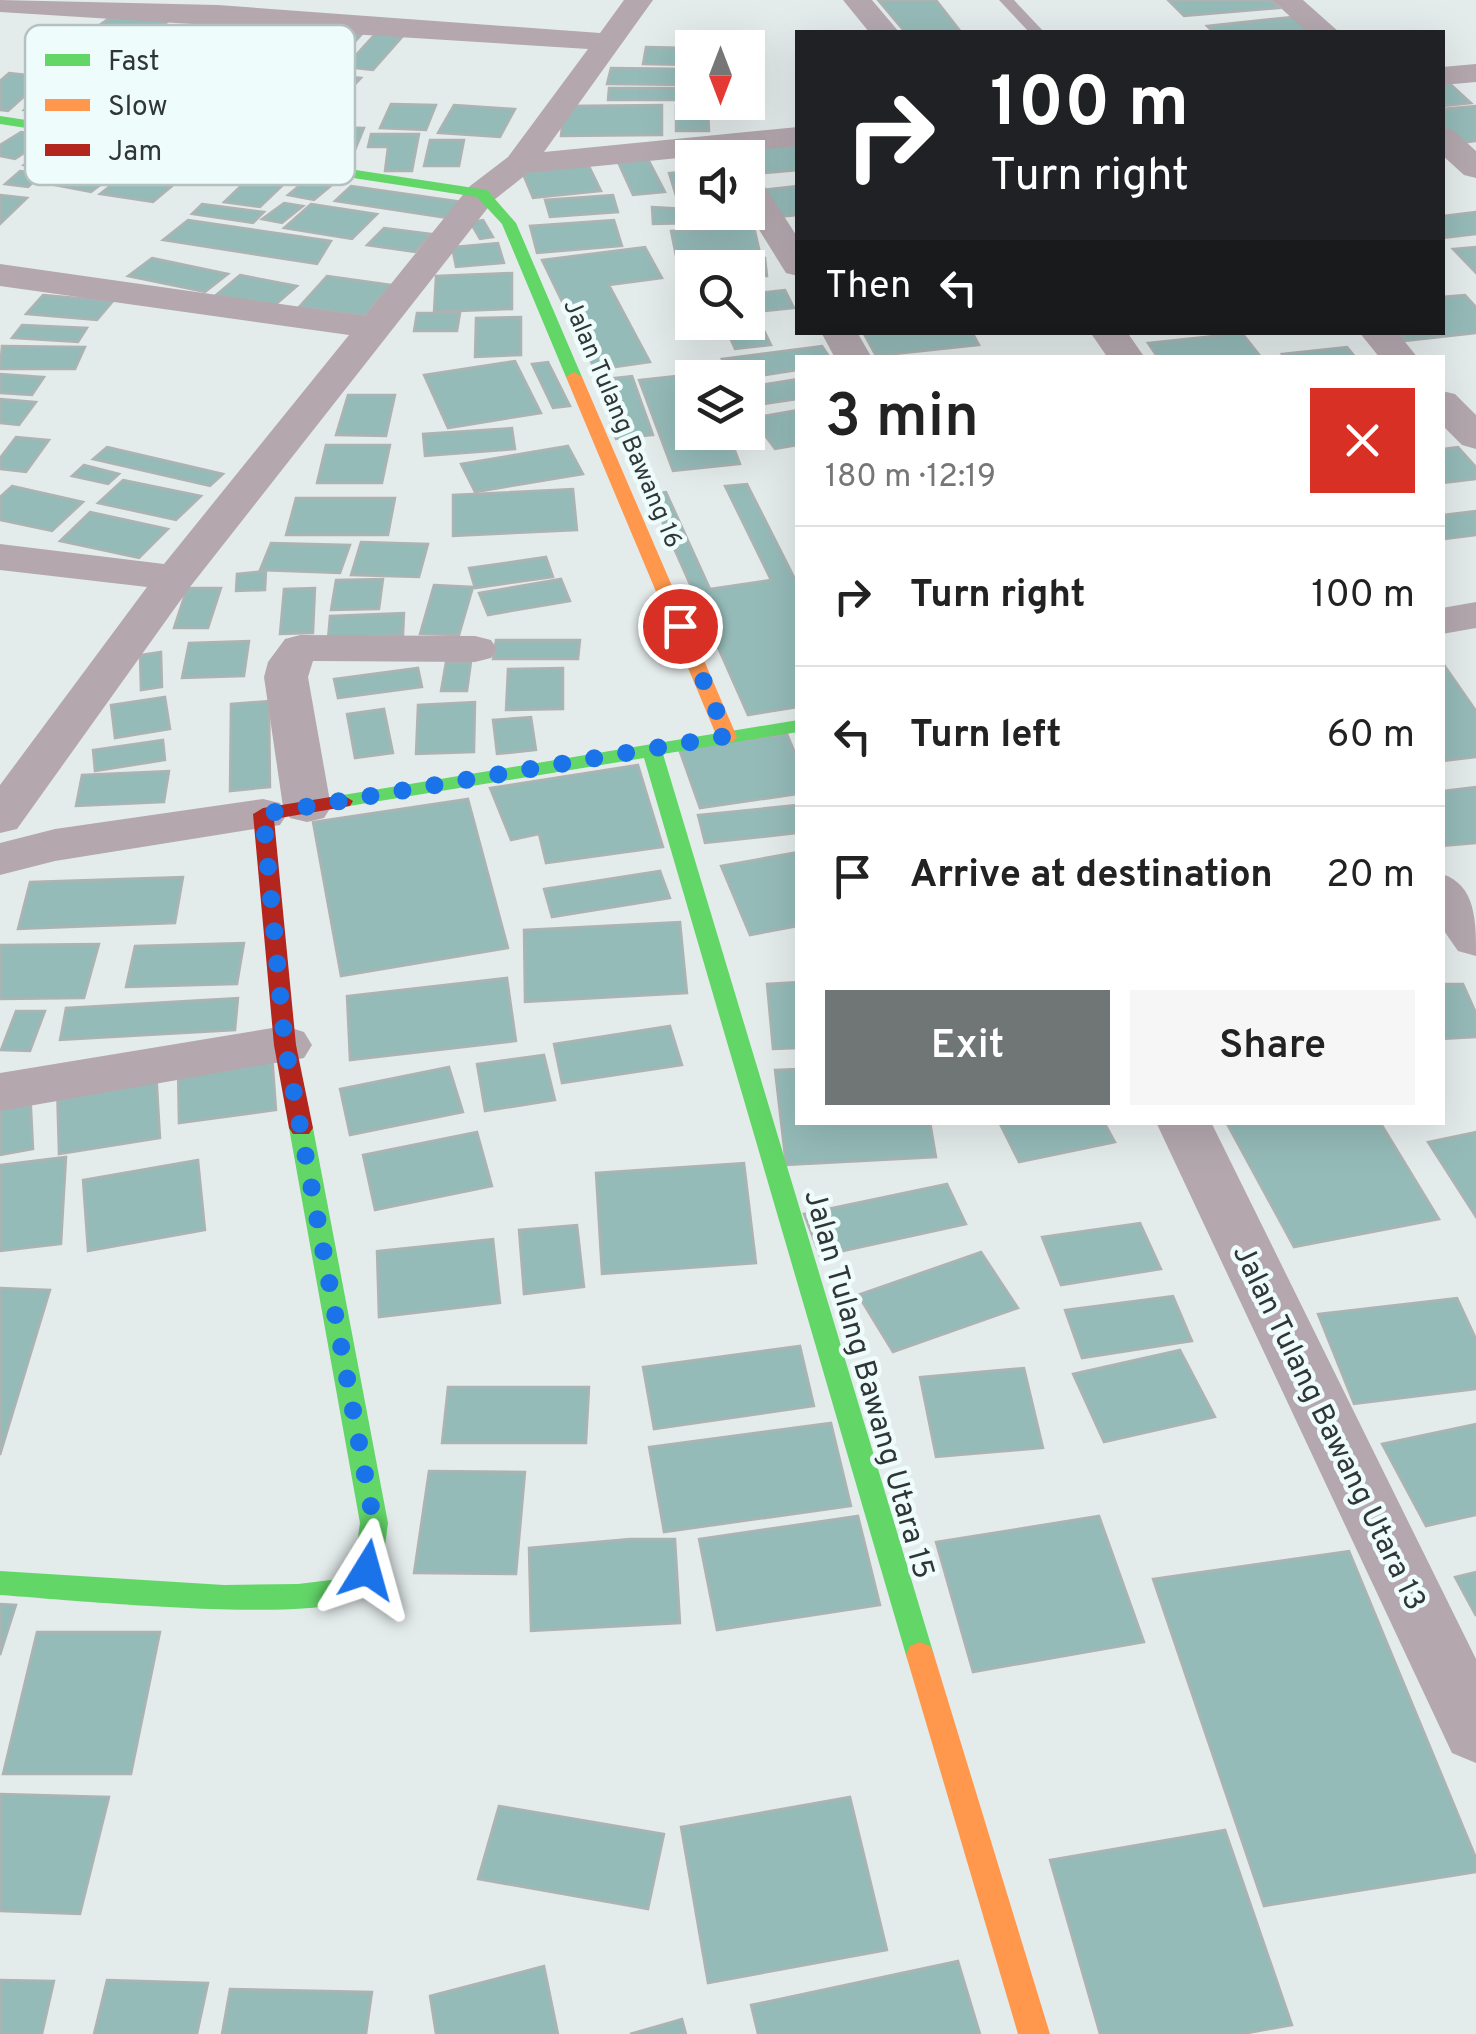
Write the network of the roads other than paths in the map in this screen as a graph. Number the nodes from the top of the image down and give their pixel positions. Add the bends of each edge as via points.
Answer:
1 (639, 0) edge
2 (856, 0) edge
3 (1006, 0) edge
4 (1286, 0) edge
5 (0, 3) edge
6 (882, 30) edge
7 (1035, 30) edge
8 (1322, 30) edge
9 (607, 42) junction
10 (1476, 73) edge
11 (1445, 76) edge
12 (0, 120) edge
13 (25, 124) edge
14 (795, 137) edge
15 (1445, 140) edge
16 (765, 142) edge
17 (675, 153) edge
18 (520, 164) junction
19 (1476, 168) edge
20 (355, 173) edge
21 (482, 192) junction
22 (765, 213) edge
23 (795, 261) edge
24 (12, 287) edge
25 (373, 328) junction
26 (1379, 335) edge
27 (1397, 355) edge
28 (1445, 405) edge
29 (1476, 437) edge
30 (0, 557) edge
31 (176, 578) junction
32 (1476, 616) edge
33 (1445, 621) edge
34 (475, 649) dead end
35 (795, 726) edge
36 (727, 736) junction
37 (651, 749) junction
38 (285, 810) junction
39 (0, 818) edge
40 (0, 860) edge
41 (1445, 894) edge
42 (1476, 939) edge
43 (285, 1045) junction
44 (0, 1092) edge
45 (1185, 1125) edge
46 (0, 1583) edge
47 (1476, 1731) edge
48 (1034, 2034) edge

1 - 9 street
2 - 6 street
3 - 7 lane
4 - 8 street
5 - 9 street
9 - 18 street
10 - 11 street
12 - 13 street
14 - 16 street
15 - 19 street
17 - 18 street
18 - 21 street
20 - 21 street
21 - 25 street
21 - 36 street, Jalan Tulang Bawang 16 via 509,223
22 - 23 street
24 - 25 street
25 - 31 street
26 - 27 street
28 - 29 street
30 - 31 street
31 - 39 street
32 - 33 street
34 - 38 street via 284,650 290,662
35 - 36 street
36 - 37 street
37 - 38 street
37 - 48 street, Jalan Tulang Bawang Utara 15
38 - 40 street via 55,845
38 - 43 street
41 - 42 street
43 - 44 street
43 - 46 street via 374,1523 367,1570 346,1590 298,1596
45 - 47 street, Jalan Tulang Bawang Utara 13

